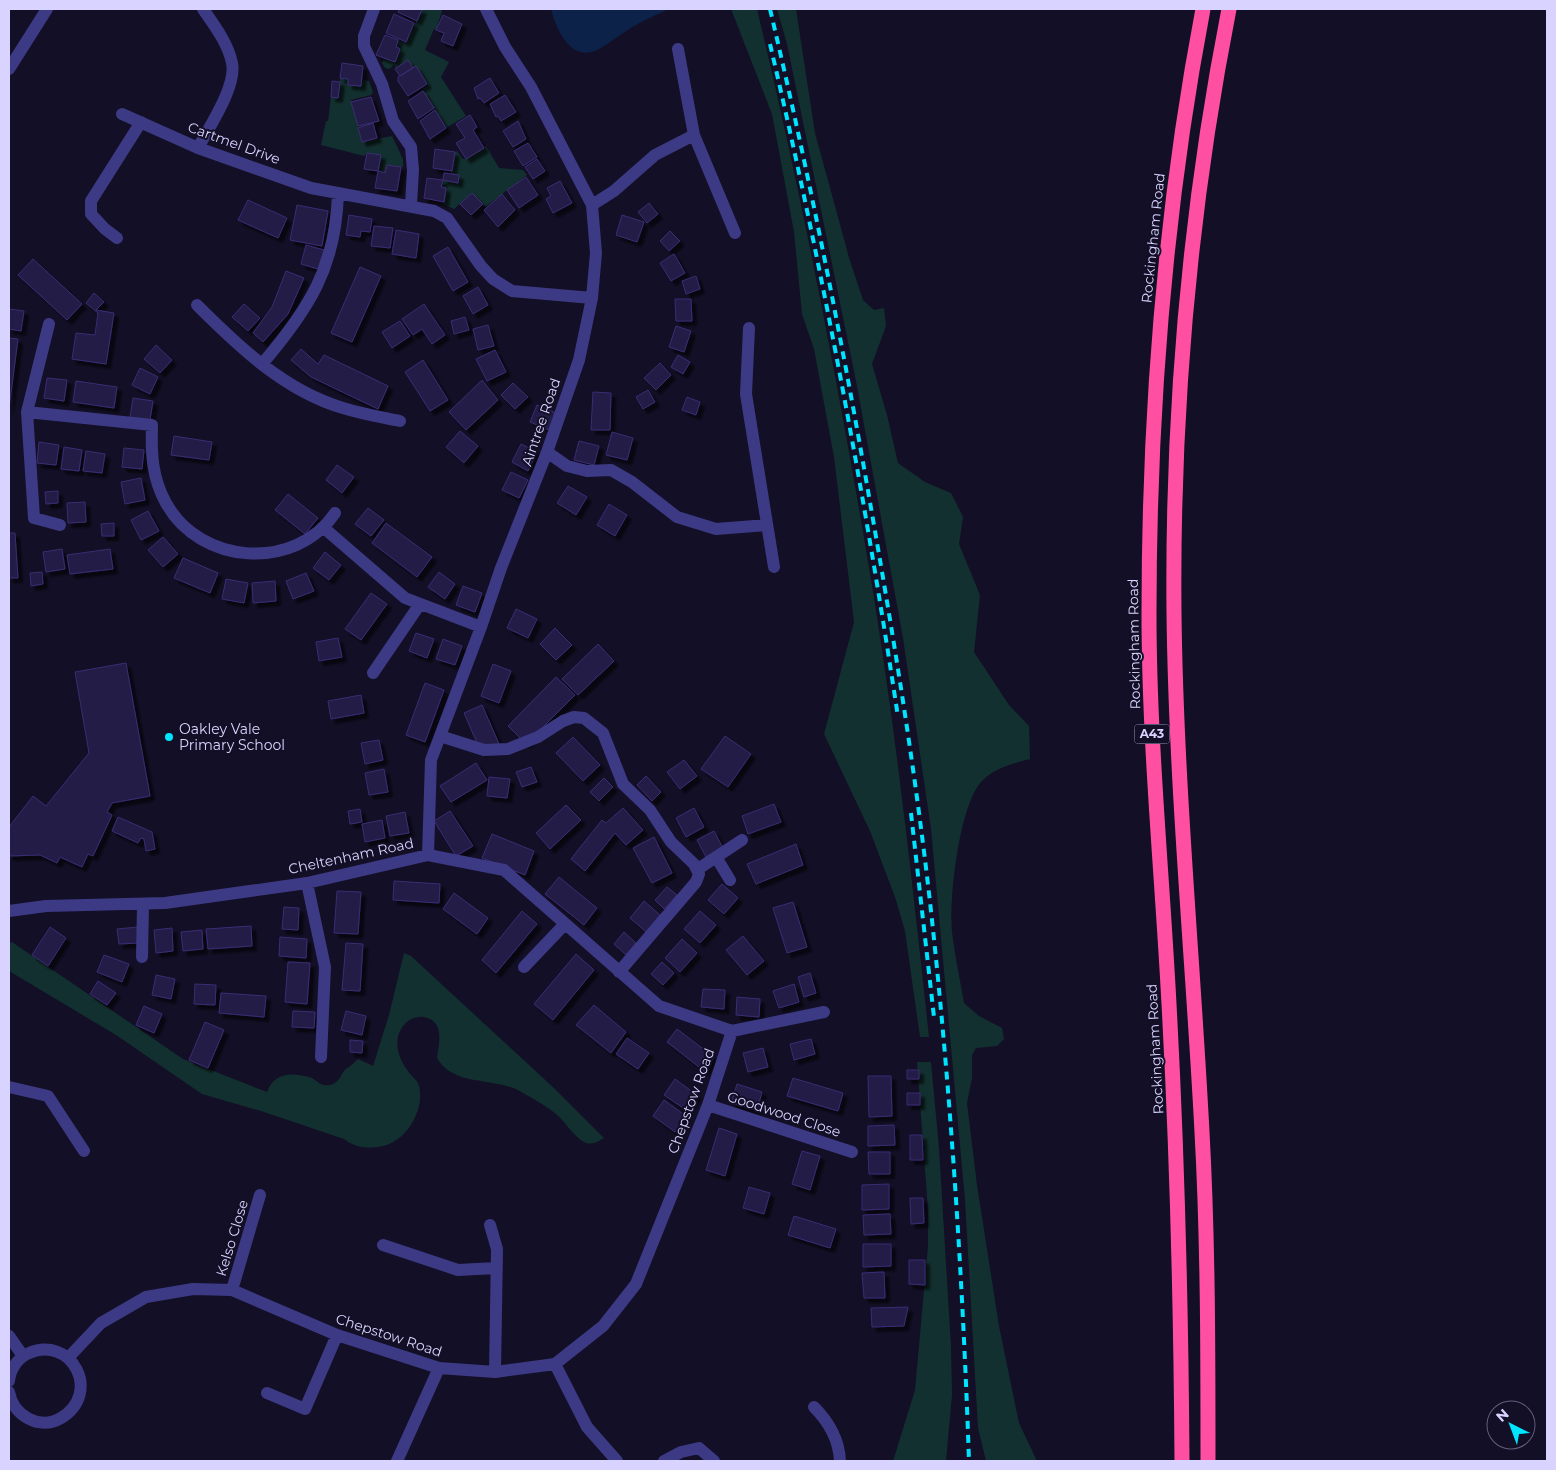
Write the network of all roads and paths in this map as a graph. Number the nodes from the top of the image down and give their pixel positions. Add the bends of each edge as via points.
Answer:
1 (47, 9) edge
2 (203, 9) edge
3 (374, 9) edge
4 (486, 9) edge
5 (1203, 9) edge
6 (1229, 9) edge
7 (678, 49) dead end
8 (9, 69) edge
9 (122, 114) dead end
10 (141, 122) junction
11 (694, 136) junction
12 (198, 148) junction
13 (338, 192) junction
14 (411, 205) junction
15 (592, 205) junction
16 (735, 233) dead end
17 (117, 238) dead end
18 (592, 298) junction
19 (197, 305) dead end
20 (49, 324) dead end
21 (748, 328) dead end
22 (262, 364) junction
23 (27, 412) junction
24 (400, 421) dead end
25 (547, 452) junction
26 (335, 513) dead end
27 (60, 525) dead end
28 (768, 526) junction
29 (324, 528) junction
30 (774, 567) dead end
31 (420, 604) junction
32 (482, 627) junction
33 (373, 673) dead end
34 (440, 736) junction
35 (742, 840) dead end
36 (428, 855) junction
37 (716, 857) junction
38 (698, 869) junction
39 (730, 880) dead end
40 (307, 883) junction
41 (143, 905) junction
42 (9, 911) edge
43 (564, 925) junction
44 (142, 957) dead end
45 (524, 967) dead end
46 (619, 972) junction
47 (824, 1012) dead end
48 (732, 1030) junction
49 (321, 1057) dead end
50 (9, 1087) edge
51 (708, 1105) junction
52 (84, 1151) dead end
53 (852, 1152) dead end
54 (260, 1195) dead end
55 (490, 1225) dead end
56 (383, 1246) dead end
57 (496, 1268) junction
58 (232, 1290) junction
59 (337, 1335) junction
60 (9, 1336) edge
61 (24, 1356) junction
62 (68, 1358) junction
63 (555, 1364) junction
64 (439, 1368) junction
65 (495, 1372) junction
66 (9, 1381) edge
67 (9, 1392) edge
68 (267, 1393) dead end
69 (814, 1407) dead end
70 (12, 1412) edge
71 (1208, 1460) edge
72 (397, 1461) edge
73 (617, 1461) edge
74 (664, 1461) edge
75 (714, 1461) edge
76 (840, 1461) edge
77 (1182, 1461) edge

1 - 8 street
2 - 12 street via 221,36 232,64 231,81
3 - 14 street via 364,36 364,46 382,84 393,121 411,147 414,170
4 - 15 street, Aintree Road via 505,47 531,86
5 - 77 highway, Rockingham Road / A43 via 1171,214 1150,489 1150,704 1177,1142
6 - 71 highway, A43 via 1209,127 1190,286 1179,424 1174,601 1180,785 1203,1138
7 - 11 street
9 - 10 street, Cartmel Drive
10 - 12 street, Cartmel Drive
10 - 17 street via 91,200 91,214
11 - 15 street via 655,155 614,191
11 - 16 street
12 - 13 street, Cartmel Drive via 312,188
13 - 14 street, Cartmel Drive
13 - 22 street via 335,228 322,277 300,317
14 - 18 street, Cartmel Drive via 447,218 481,266 493,279 512,291
15 - 18 street, Aintree Road via 596,246
18 - 25 street, Aintree Road via 579,360
19 - 22 street
20 - 23 street
21 - 28 street via 746,394
22 - 24 street via 286,383 316,398 343,408
23 - 27 street via 34,518
23 - 29 street via 152,425 153,463 160,491 172,512 200,538 224,549 264,555 287,549
25 - 28 street via 567,466 586,471 611,470 677,517 716,529
25 - 32 street, Aintree Road via 501,568
26 - 29 street
28 - 30 street
29 - 31 street via 405,598
31 - 32 street
31 - 33 street
32 - 34 street, Aintree Road
34 - 36 street, Aintree Road via 431,760
34 - 38 street via 484,750 508,749 538,737 564,721 584,718 603,732 623,784
35 - 37 street
36 - 40 street, Cheltenham Road
36 - 43 street, Cheltenham Road via 504,870
37 - 38 street
37 - 39 street
38 - 46 street via 696,882
40 - 41 street, Cheltenham Road
40 - 49 street via 325,967
41 - 42 street, Cheltenham Road via 46,906
41 - 44 street
43 - 45 street
43 - 46 street, Cheltenham Road
46 - 48 street, Cheltenham Road via 660,1006
47 - 48 street, Cheltenham Road
48 - 51 street, Chepstow Road
50 - 52 street via 48,1096
51 - 53 street, Goodwood Close
51 - 63 street, Chepstow Road via 636,1284 603,1326
54 - 58 street, Kelso Close
55 - 57 street via 497,1249
56 - 57 street via 458,1270
57 - 65 street
58 - 59 street, Chepstow Road
58 - 62 street, Chepstow Road via 193,1289 146,1297 101,1323
59 - 64 street, Chepstow Road
59 - 68 street via 305,1408
60 - 61 street
61 - 62 street via 46,1349
61 - 66 street via 15,1364
62 - 70 street via 81,1380 81,1393 67,1414 46,1422
63 - 65 street, Chepstow Road
63 - 73 street via 587,1427
64 - 65 street, Chepstow Road
64 - 72 street
67 - 70 street
69 - 76 street via 839,1446
74 - 75 street via 699,1448

